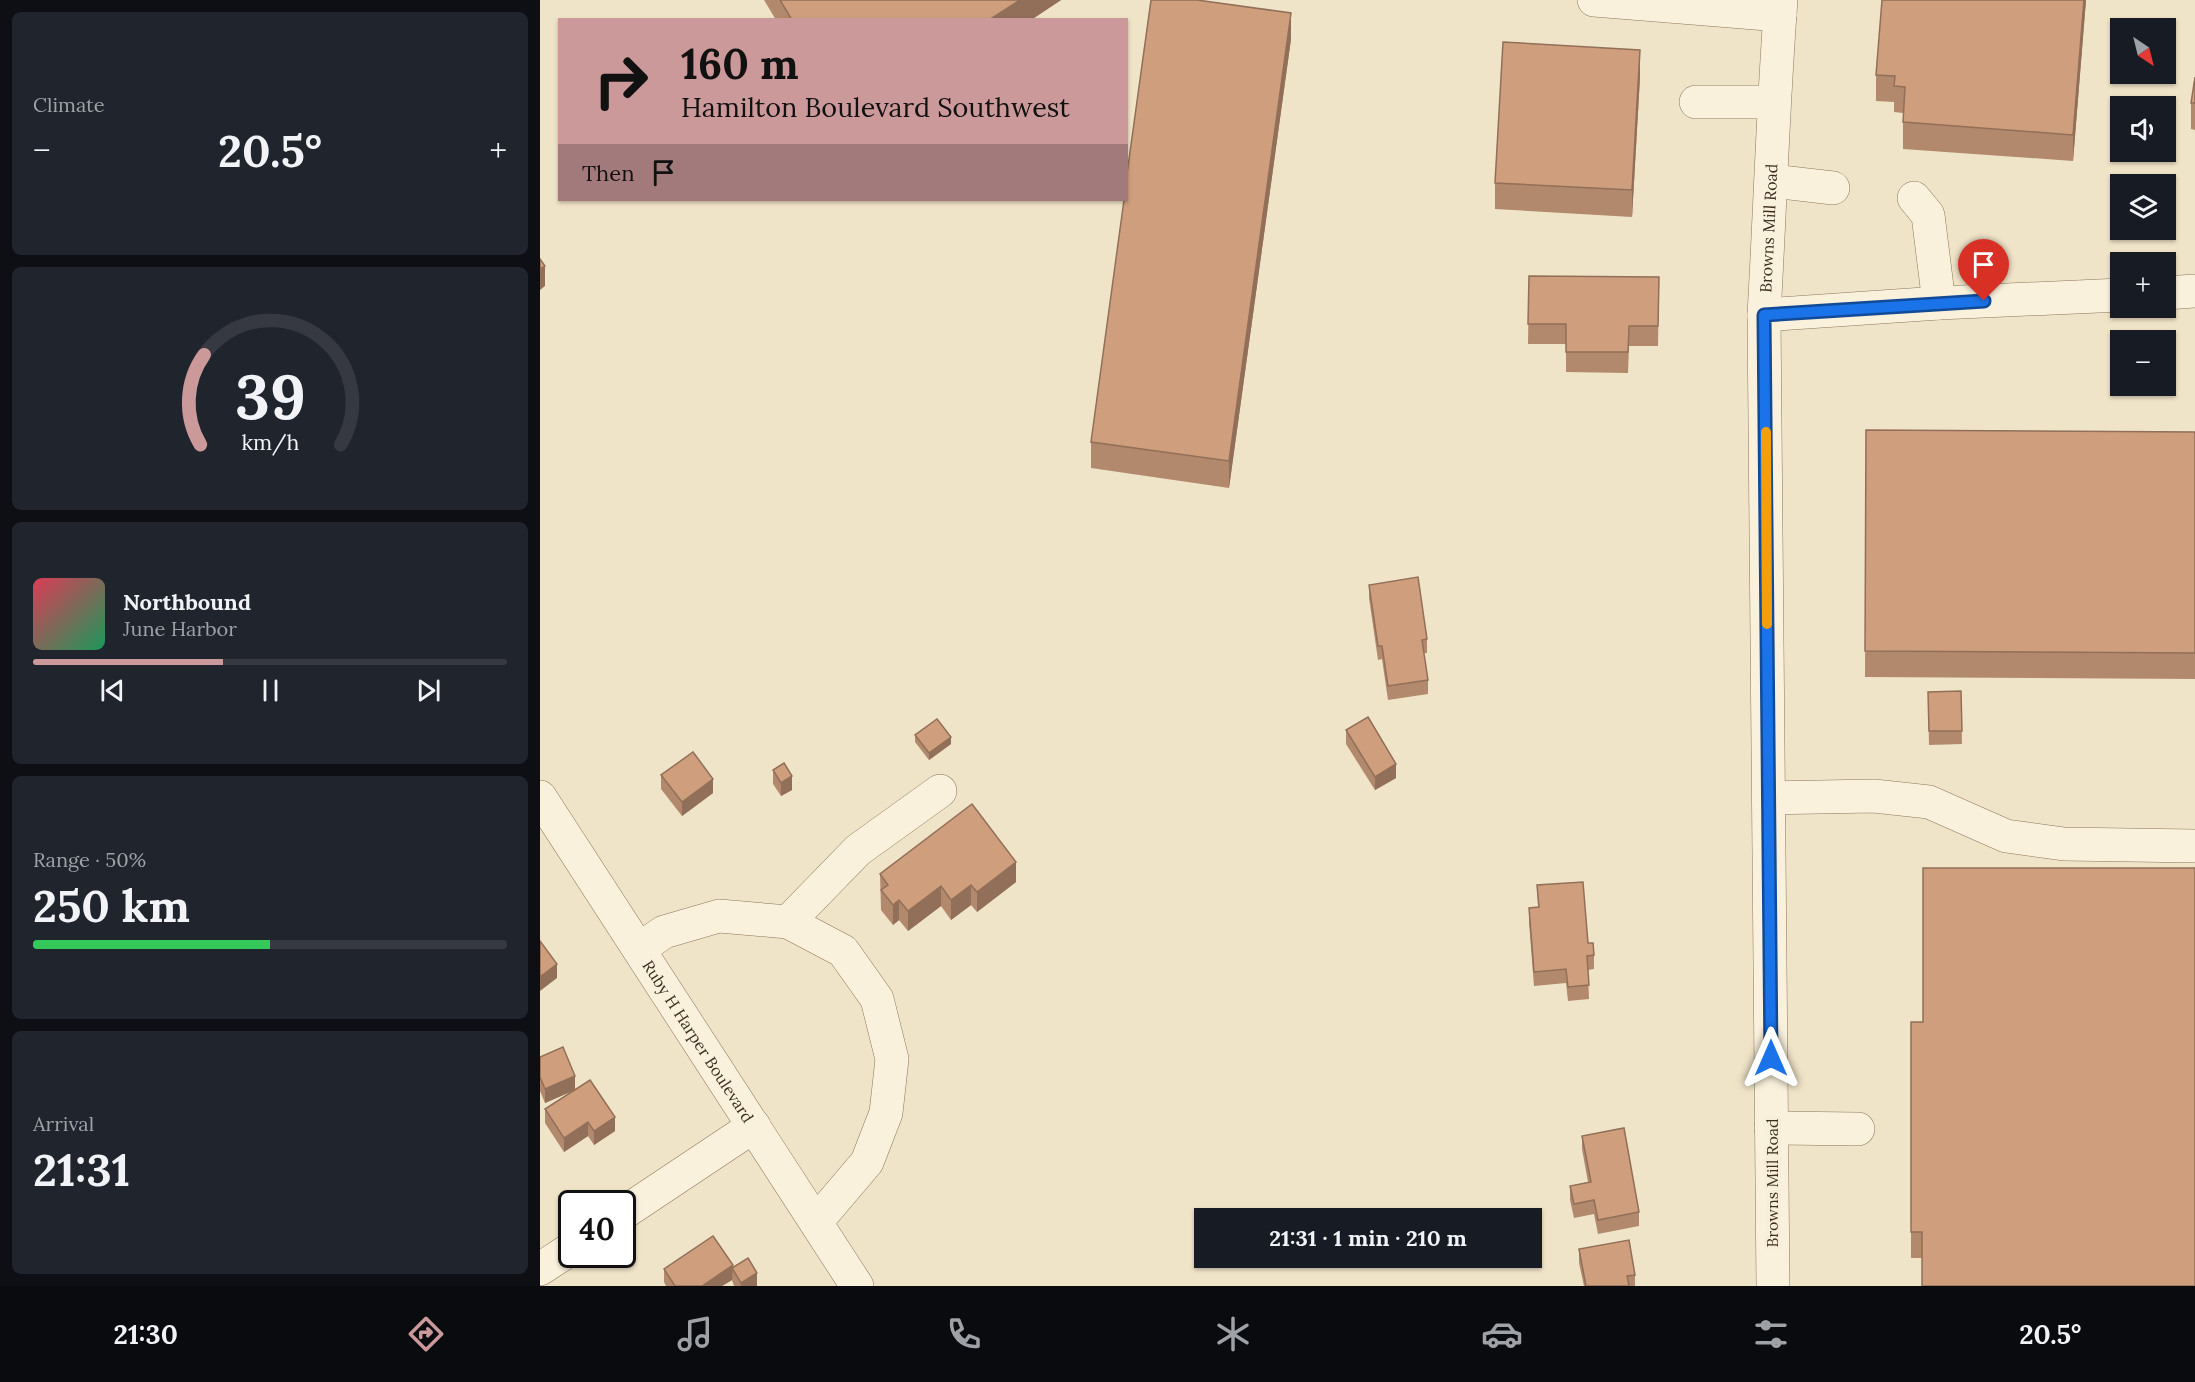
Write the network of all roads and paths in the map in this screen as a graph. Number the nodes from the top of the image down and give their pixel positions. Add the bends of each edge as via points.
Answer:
1 (1594, 0) edge
2 (1707, 5) edge
3 (1780, 8) edge
4 (1696, 102) dead end
5 (1773, 102) junction
6 (1772, 181) junction
7 (1833, 188) dead end
8 (1914, 198) dead end
9 (2195, 291) edge
10 (2176, 292) edge
11 (2110, 295) edge
12 (1939, 303) junction
13 (1764, 315) junction
14 (940, 791) dead end
15 (540, 796) edge
16 (1769, 798) junction
17 (2195, 846) edge
18 (788, 922) junction
19 (639, 950) junction
20 (754, 1126) junction
21 (1772, 1128) junction
22 (1858, 1129) dead end
23 (636, 1205) edge
24 (816, 1222) junction
25 (558, 1257) edge
26 (540, 1269) edge
27 (857, 1286) edge
28 (1773, 1286) edge

1 - 2 street
2 - 3 street
3 - 5 street, Browns Mill Road
4 - 5 street
5 - 6 street, Browns Mill Road
6 - 7 street
6 - 13 street, Browns Mill Road
8 - 12 street via 1928,215
9 - 10 street
11 - 12 street
12 - 13 street
13 - 16 street, Browns Mill Road
14 - 18 street via 858,850
15 - 19 street, Ruby H Harper Boulevard
16 - 17 street via 1874,796 1929,802 2006,836 2064,844
16 - 21 street, Browns Mill Road
18 - 19 street via 719,916 664,932
18 - 24 street via 843,951 877,999 892,1059 886,1113 867,1162
19 - 20 street, Ruby H Harper Boulevard
20 - 23 street
20 - 24 street, Ruby H Harper Boulevard
21 - 22 street
21 - 28 street, Browns Mill Road
24 - 27 street, Ruby H Harper Boulevard
25 - 26 street

